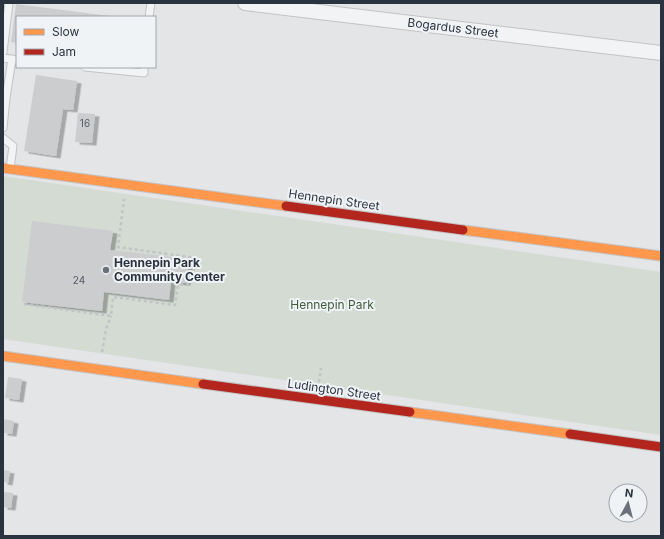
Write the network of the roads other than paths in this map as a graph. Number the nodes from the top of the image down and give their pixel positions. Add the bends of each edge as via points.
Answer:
1 (9, 3) edge
2 (150, 3) edge
3 (245, 3) edge
4 (149, 16) edge
5 (3, 52) edge
6 (661, 53) edge
7 (3, 58) edge
8 (14, 59) edge
9 (95, 68) edge
10 (144, 68) edge
11 (5, 98) edge
12 (3, 128) edge
13 (3, 138) edge
14 (7, 168) edge
15 (661, 256) edge
16 (3, 356) edge
17 (661, 447) edge

1 - 5 lane
2 - 4 lane
3 - 6 street, Bogardus Street
7 - 8 lane
8 - 11 lane
9 - 10 lane via 144,73
11 - 12 lane
13 - 14 lane via 13,146
14 - 15 street, Hennepin Street
16 - 17 street, Ludington Street

